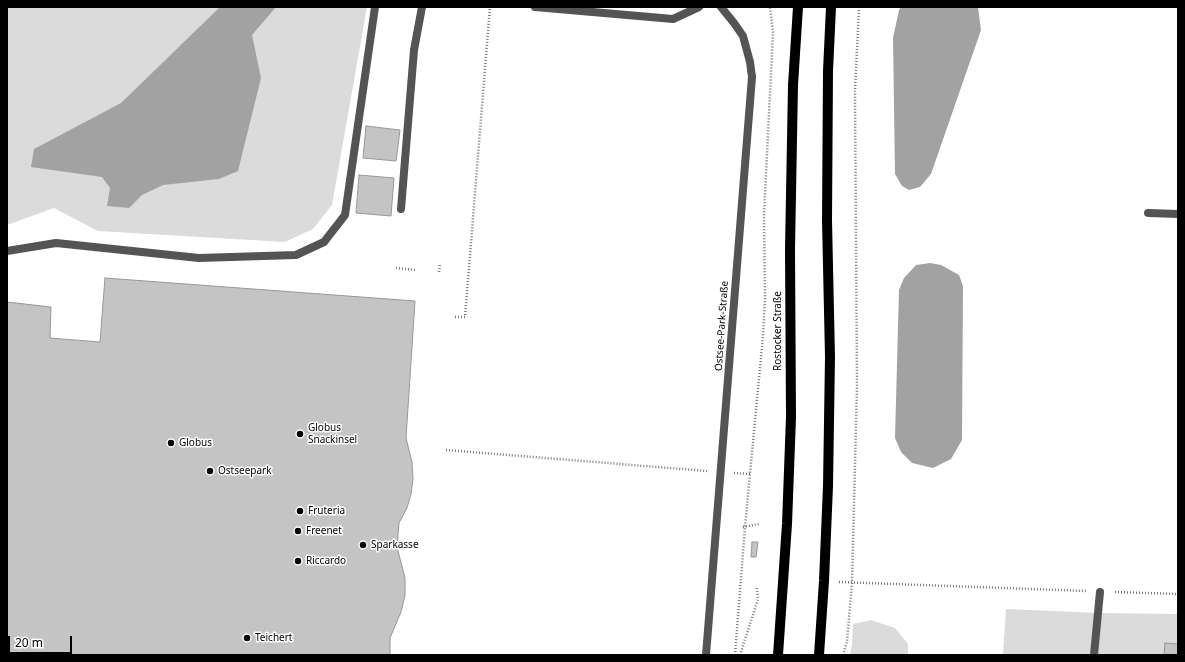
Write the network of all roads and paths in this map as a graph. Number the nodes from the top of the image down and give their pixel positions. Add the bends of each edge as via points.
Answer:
1 (375, 7) edge
2 (422, 7) edge
3 (490, 7) edge
4 (535, 7) edge
5 (699, 7) edge
6 (721, 7) edge
7 (770, 7) edge
8 (798, 7) edge
9 (831, 7) edge
10 (859, 7) edge
11 (401, 209) dead end
12 (1148, 213) dead end
13 (1178, 214) edge
14 (7, 251) edge
15 (440, 264) dead end
16 (396, 268) dead end
17 (416, 270) dead end
18 (439, 272) dead end
19 (455, 317) dead end
20 (446, 450) dead end
21 (720, 472) junction
22 (750, 474) junction
23 (759, 524) dead end
24 (744, 527) junction
25 (824, 581) junction
26 (852, 583) junction
27 (757, 588) dead end
28 (1100, 592) junction
29 (1178, 594) edge
30 (706, 655) edge
31 (735, 655) edge
32 (740, 655) edge
33 (778, 655) edge
34 (819, 655) edge
35 (843, 655) edge
36 (1094, 655) edge

1 - 14 street via 345,215 324,242 296,255 214,258 56,243
2 - 11 street via 414,50
3 - 19 path via 465,317
4 - 5 street via 673,19
6 - 21 street, Ostsee-Park-Straße via 743,36 752,77
7 - 22 path via 773,33 764,215 765,298
8 - 33 main road, Rostocker Straße via 793,85 790,233 791,417
9 - 25 main road via 827,220 830,357
10 - 26 path via 855,91 858,386
12 - 13 street
15 - 18 path
16 - 17 path
20 - 21 path
21 - 22 path
21 - 30 street, Ostsee-Park-Straße
22 - 24 path
23 - 24 path
24 - 31 path
25 - 26 path
25 - 34 main road
26 - 28 path
26 - 35 path via 847,641
27 - 32 path via 758,599
28 - 29 path
28 - 36 street

